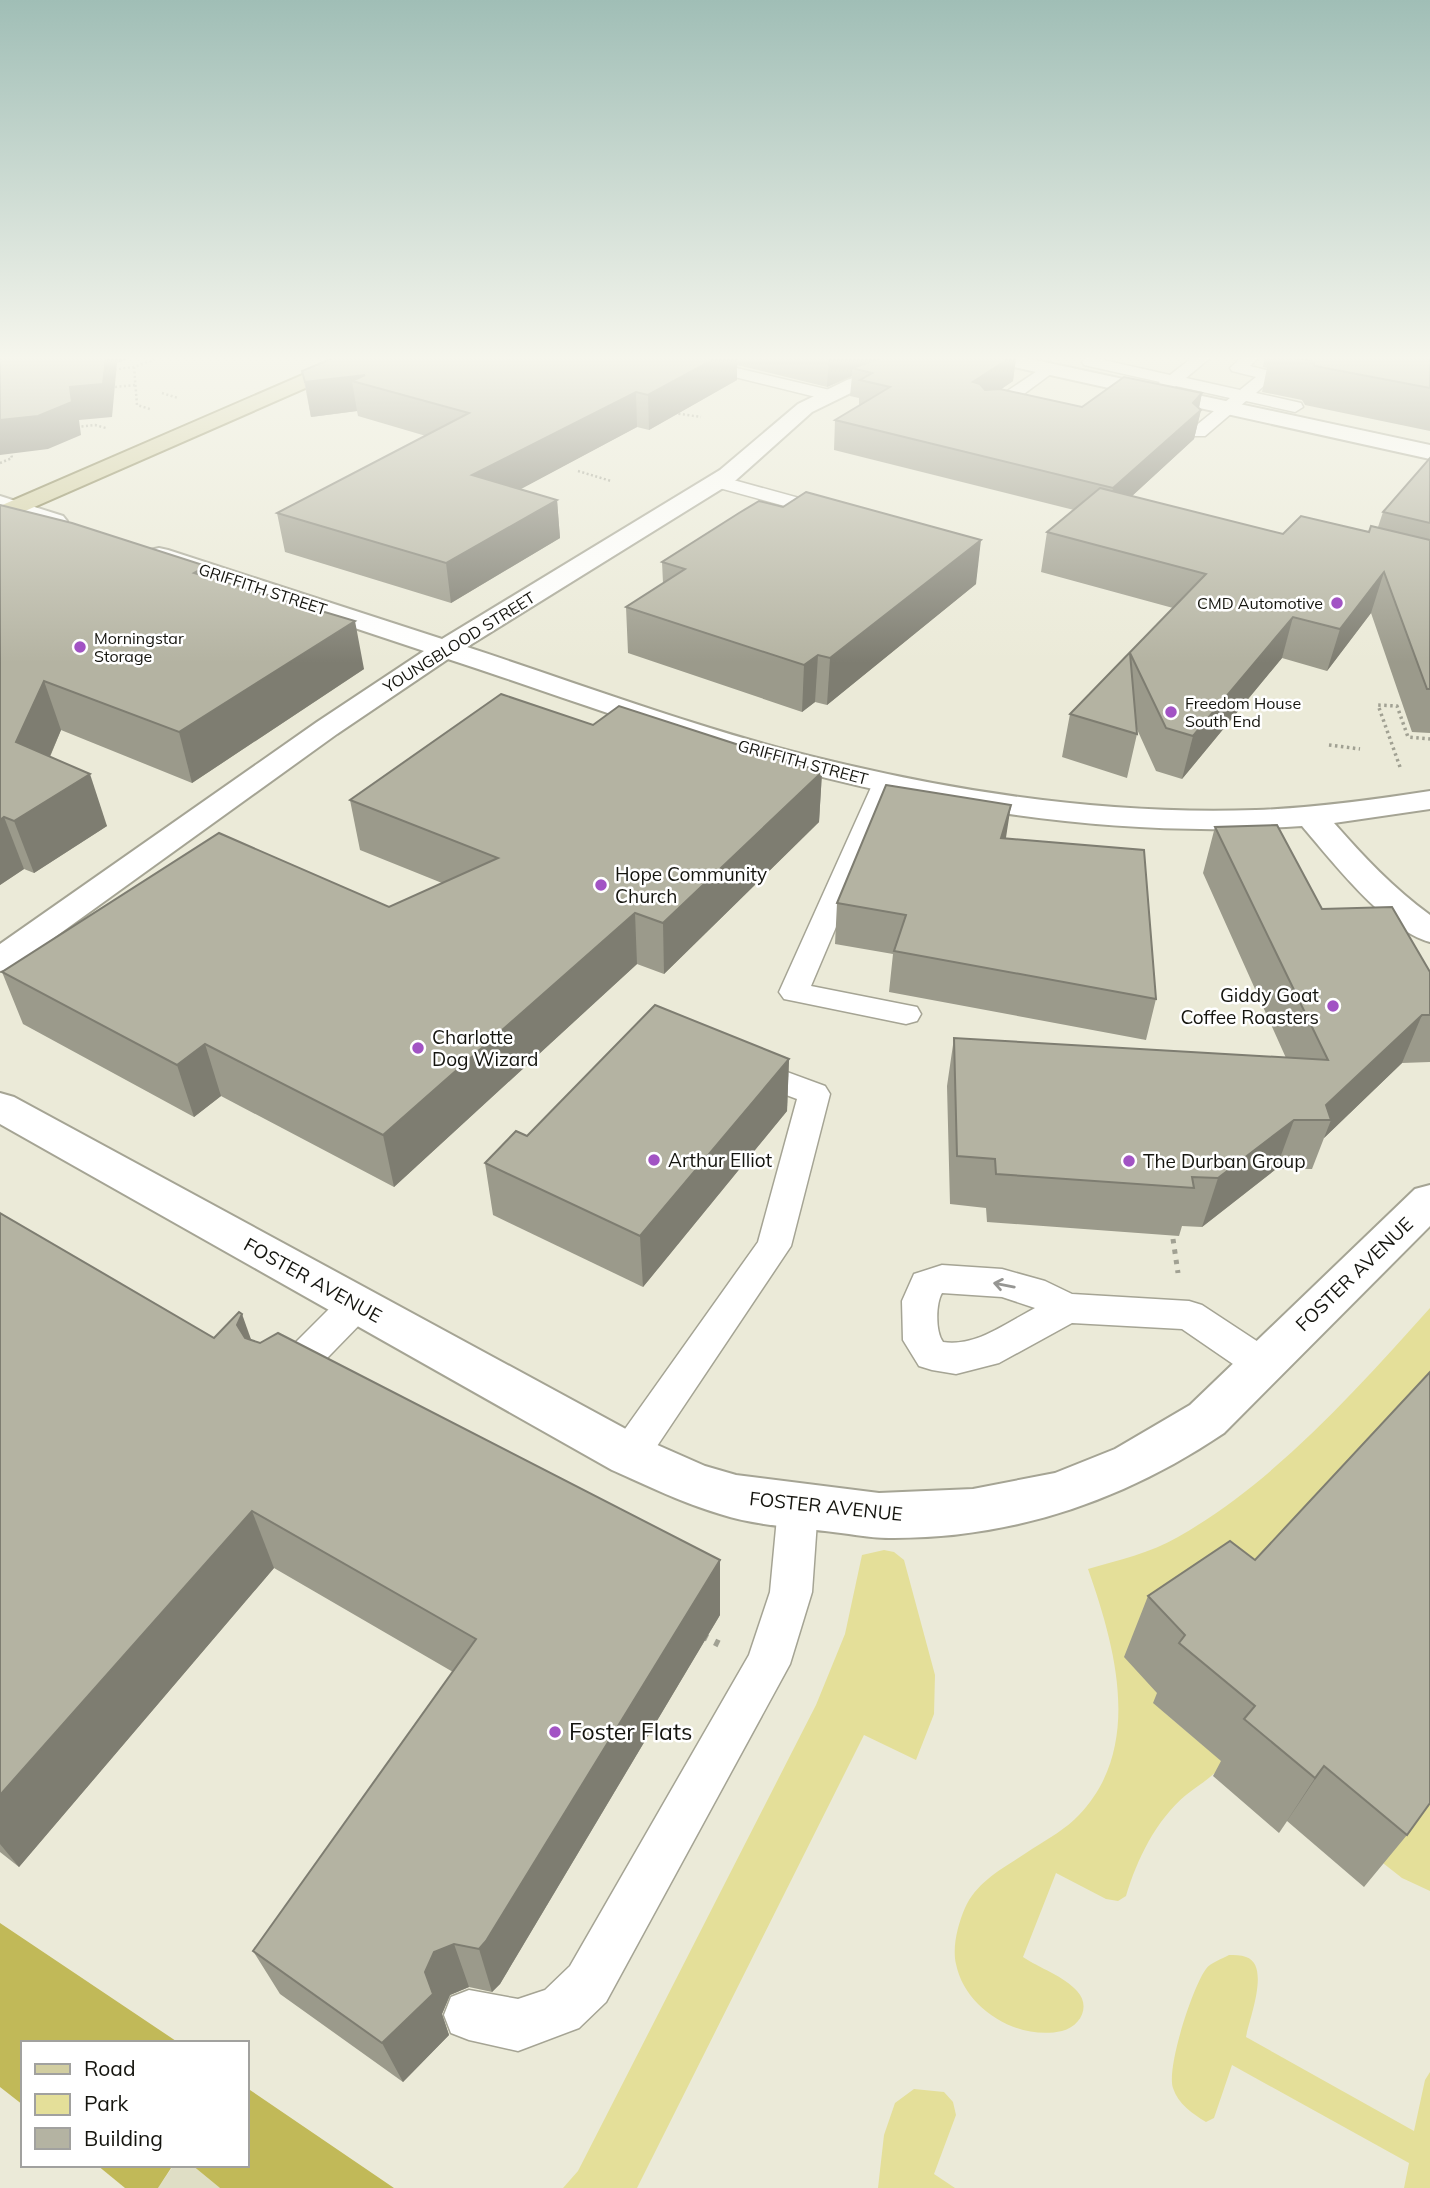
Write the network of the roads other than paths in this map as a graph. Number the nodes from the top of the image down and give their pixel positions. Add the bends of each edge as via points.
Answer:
1 (122, 459) edge
2 (747, 459) edge
3 (719, 482) junction
4 (5, 509) edge
5 (841, 515) edge
6 (78, 529) edge
7 (131, 546) edge
8 (445, 649) junction
9 (885, 783) junction
10 (1430, 800) edge
11 (1311, 816) junction
12 (1430, 931) edge
13 (0, 960) edge
14 (906, 1014) dead end
15 (760, 1073) edge
16 (0, 1107) edge
17 (1430, 1200) edge
18 (356, 1304) junction
19 (1067, 1308) dead end
20 (1262, 1364) junction
21 (279, 1383) edge
22 (629, 1455) junction
23 (798, 1507) junction
24 (469, 2015) dead end

1 - 4 main road
2 - 3 street, YOUNGBLOOD STREET
3 - 5 lane
3 - 8 street, YOUNGBLOOD STREET
4 - 6 street
7 - 8 street, GRIFFITH STREET
8 - 9 street, GRIFFITH STREET via 735,745
8 - 13 street, YOUNGBLOOD STREET
9 - 11 street, GRIFFITH STREET via 1046,810 1191,820
9 - 14 lane via 794,992
10 - 11 street, GRIFFITH STREET
11 - 12 street via 1362,875
15 - 22 lane via 814,1094 774,1246
16 - 18 street, FOSTER AVENUE
17 - 20 street, FOSTER AVENUE
18 - 21 lane
18 - 22 street, FOSTER AVENUE
19 - 20 lane via 1189,1315
20 - 23 street, FOSTER AVENUE via 1207,1419 1174,1442 1091,1484 986,1510 939,1515 885,1516
22 - 23 street, FOSTER AVENUE via 709,1490
23 - 24 lane via 791,1592 768,1664 588,1984 561,2010 518,2025

